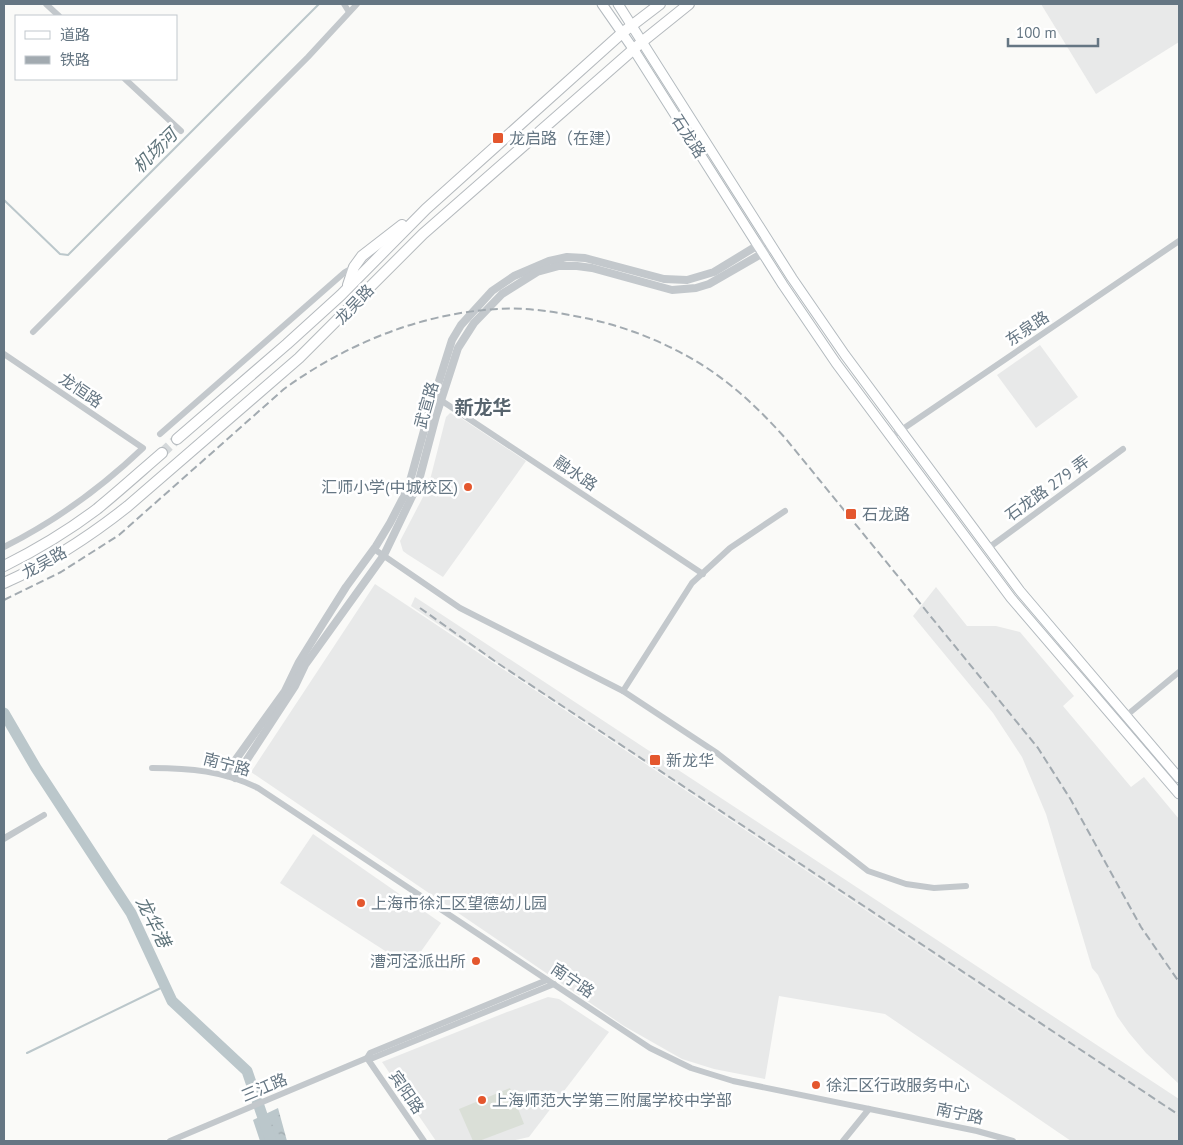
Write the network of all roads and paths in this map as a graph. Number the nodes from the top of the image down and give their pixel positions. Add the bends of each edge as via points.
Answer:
1 (46, 4) edge
2 (344, 4) edge
3 (357, 4) edge
4 (602, 4) edge
5 (618, 4) edge
6 (660, 4) edge
7 (689, 4) edge
8 (349, 12) junction
9 (59, 15) edge
10 (632, 25) junction
11 (622, 33) junction
12 (643, 41) junction
13 (634, 50) junction
14 (126, 80) edge
15 (181, 131) dead end
16 (426, 209) junction
17 (1179, 241) edge
18 (770, 242) junction
19 (761, 249) junction
20 (354, 267) junction
21 (347, 290) junction
22 (33, 332) dead end
23 (4, 354) edge
24 (438, 398) junction
25 (901, 431) junction
26 (160, 434) dead end
27 (891, 437) junction
28 (177, 439) tunnel mouth
29 (144, 448) joint
30 (1123, 449) dead end
31 (162, 453) tunnel mouth
32 (785, 511) dead end
33 (4, 547) edge
34 (374, 549) junction
35 (987, 549) junction
36 (384, 555) junction
37 (4, 566) edge
38 (703, 574) junction
39 (4, 583) edge
40 (1179, 672) edge
41 (623, 691) junction
42 (1127, 715) junction
43 (152, 768) dead end
44 (227, 775) junction
45 (235, 778) junction
46 (1179, 778) edge
47 (1178, 789) edge
48 (4, 839) edge
49 (966, 886) dead end
50 (547, 980) junction
51 (554, 984) junction
52 (367, 1058) junction
53 (869, 1109) junction
54 (170, 1141) edge
55 (424, 1141) edge
56 (843, 1141) edge
57 (1013, 1141) edge

1 - 9 street
2 - 8 street
3 - 8 street
4 - 11 main road, 石龙路
5 - 10 main road, 石龙路
6 - 10 main road, 龙吴路
7 - 12 main road, 龙吴路
8 - 22 street
10 - 11 main road, 龙吴路
10 - 12 main road, 石龙路
11 - 13 main road, 石龙路
11 - 16 main road, 龙吴路
12 - 13 main road, 龙吴路
12 - 18 main road, 石龙路
13 - 19 main road, 石龙路
13 - 39 main road, 龙吴路 via 423,234 300,358 128,506 65,551
14 - 15 street
16 - 20 main road via 362,256
16 - 21 main road, 龙吴路
17 - 25 street, 东泉路
18 - 19 street
18 - 25 main road, 石龙路 via 845,356
19 - 24 street via 714,272 687,280 664,280 586,258 567,257 549,260 514,276 492,292 461,325 449,349
19 - 27 main road, 石龙路 via 836,363
20 - 21 main road
20 - 26 street
21 - 28 main road, 龙吴路
23 - 29 street, 龙恒路
24 - 34 street via 404,496
24 - 36 street, 武宣路 via 418,484
24 - 38 street, 融水路
25 - 27 street, 东泉路
25 - 35 main road, 石龙路
27 - 47 main road, 石龙路 via 1011,598
29 - 33 street, 龙吴路 via 69,510
30 - 35 street, 石龙路 279 弄
31 - 37 main road, 龙吴路 via 77,524
32 - 38 street via 730,548
34 - 36 street
34 - 44 street via 346,586 285,691
35 - 42 main road, 石龙路
36 - 41 street via 460,608
36 - 45 street, 武宣路 via 305,665 295,686
38 - 41 street via 692,583
40 - 42 street
41 - 49 street via 717,753 868,871 906,884 934,888
42 - 46 main road, 石龙路
43 - 44 street, 南宁路 via 197,769
44 - 45 street, 南宁路
45 - 50 street, 南宁路 via 258,788
48 - 48 street via 44,815
50 - 51 street, 南宁路
50 - 52 street, 三江路 via 370,1053
51 - 52 street, 三江路
51 - 53 street, 南宁路 via 650,1048 691,1068 733,1081
52 - 54 street, 三江路
52 - 55 street, 宾阳路
53 - 56 street
53 - 57 street, 南宁路

